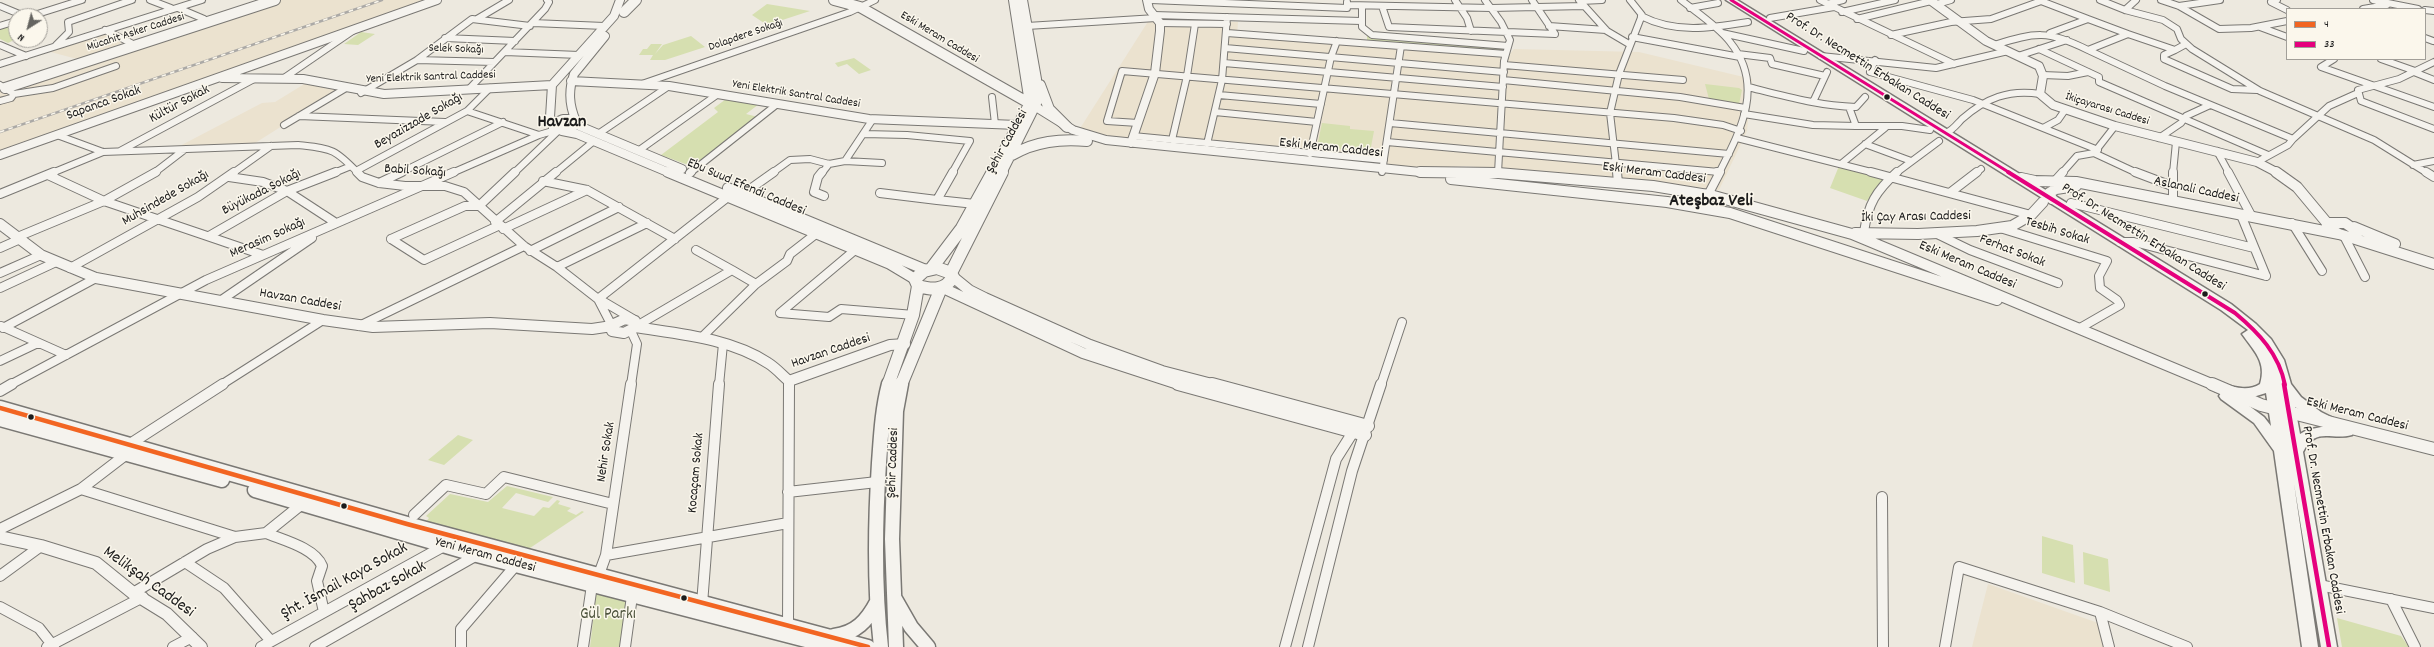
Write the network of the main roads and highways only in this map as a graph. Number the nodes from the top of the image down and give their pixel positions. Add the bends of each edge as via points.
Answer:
1 (265, 0) edge
2 (275, 0) edge
3 (636, 0) edge
4 (834, 0) edge
5 (1014, 0) edge
6 (1022, 0) edge
7 (1731, 0) edge
8 (1720, 1) edge
9 (624, 12) road end
10 (1032, 79) junction
11 (987, 81) junction
12 (3, 87) edge
13 (1003, 88) junction
14 (1032, 107) junction
15 (577, 123) road end
16 (1067, 127) road end
17 (558, 129) road end
18 (1088, 141) road end
19 (1011, 156) junction
20 (2048, 200) junction
21 (929, 270) junction
22 (952, 275) junction
23 (917, 283) junction
24 (942, 288) junction
25 (2270, 371) junction
26 (2285, 384) junction
27 (0, 408) edge
28 (0, 419) edge
29 (129, 449) junction
30 (2280, 452) junction
31 (2295, 453) junction
32 (595, 581) junction
33 (886, 597) junction
34 (828, 644) edge
35 (868, 647) edge
36 (881, 647) edge
37 (896, 647) edge
38 (928, 647) edge
39 (2310, 647) edge
40 (2329, 647) edge

1 - 12 main road, Mücahit Asker Caddesi
2 - 12 main road, Mücahit Asker Caddesi
3 - 9 main road
4 - 11 main road, Eski Meram Caddesi via 860,7
5 - 10 main road, Şehir Caddesi
6 - 10 main road, Şehir Caddesi
7 - 20 main road, Prof. Dr. Necmettin Erbakan Caddesi via 1821,56 1942,137 2016,176
8 - 20 main road, Prof. Dr. Necmettin Erbakan Caddesi
10 - 13 main road via 1022,87
10 - 14 main road, Şehir Caddesi via 1038,95
10 - 16 main road via 1049,109
11 - 13 main road, Eski Meram Caddesi
11 - 14 main road, Eski Meram Caddesi
13 - 14 main road, Eski Meram Caddesi
14 - 19 main road, Şehir Caddesi
14 - 21 main road, Şehir Caddesi via 1018,125 954,241
15 - 17 main road via 567,119
18 - 19 main road via 1040,141 1024,147
19 - 22 main road, Şehir Caddesi
20 - 25 main road, Prof. Dr. Necmettin Erbakan Caddesi via 2228,317 2259,346
20 - 26 main road, Prof. Dr. Necmettin Erbakan Caddesi via 2226,307 2251,326 2274,350
21 - 22 main road via 943,269
21 - 23 main road, Şehir Caddesi
22 - 24 main road, Şehir Caddesi via 949,284
23 - 24 main road via 927,290
23 - 33 main road, Şehir Caddesi via 914,315 885,401 878,482
24 - 33 main road, Şehir Caddesi via 916,347 898,397 892,539
25 - 30 main road, Prof. Dr. Necmettin Erbakan Caddesi
25 - 30 main road via 2266,386 2258,392 2223,392 2259,420
26 - 31 main road, Prof. Dr. Necmettin Erbakan Caddesi
26 - 31 main road via 2300,404 2342,429 2307,435
27 - 29 main road, Yeni Meram Caddesi
28 - 29 main road, Yeni Meram Caddesi
29 - 32 main road, Yeni Meram Caddesi via 263,484
29 - 32 main road, Yeni Meram Caddesi via 477,556
30 - 39 main road, Prof. Dr. Necmettin Erbakan Caddesi
31 - 40 main road, Prof. Dr. Necmettin Erbakan Caddesi
32 - 34 main road, Yeni Meram Caddesi via 632,596
32 - 34 main road, Yeni Meram Caddesi via 788,625
33 - 34 main road via 860,627
33 - 36 main road, Şehir Caddesi
33 - 37 main road, Şehir Caddesi
33 - 38 main road
34 - 35 main road, Yeni Meram Caddesi

